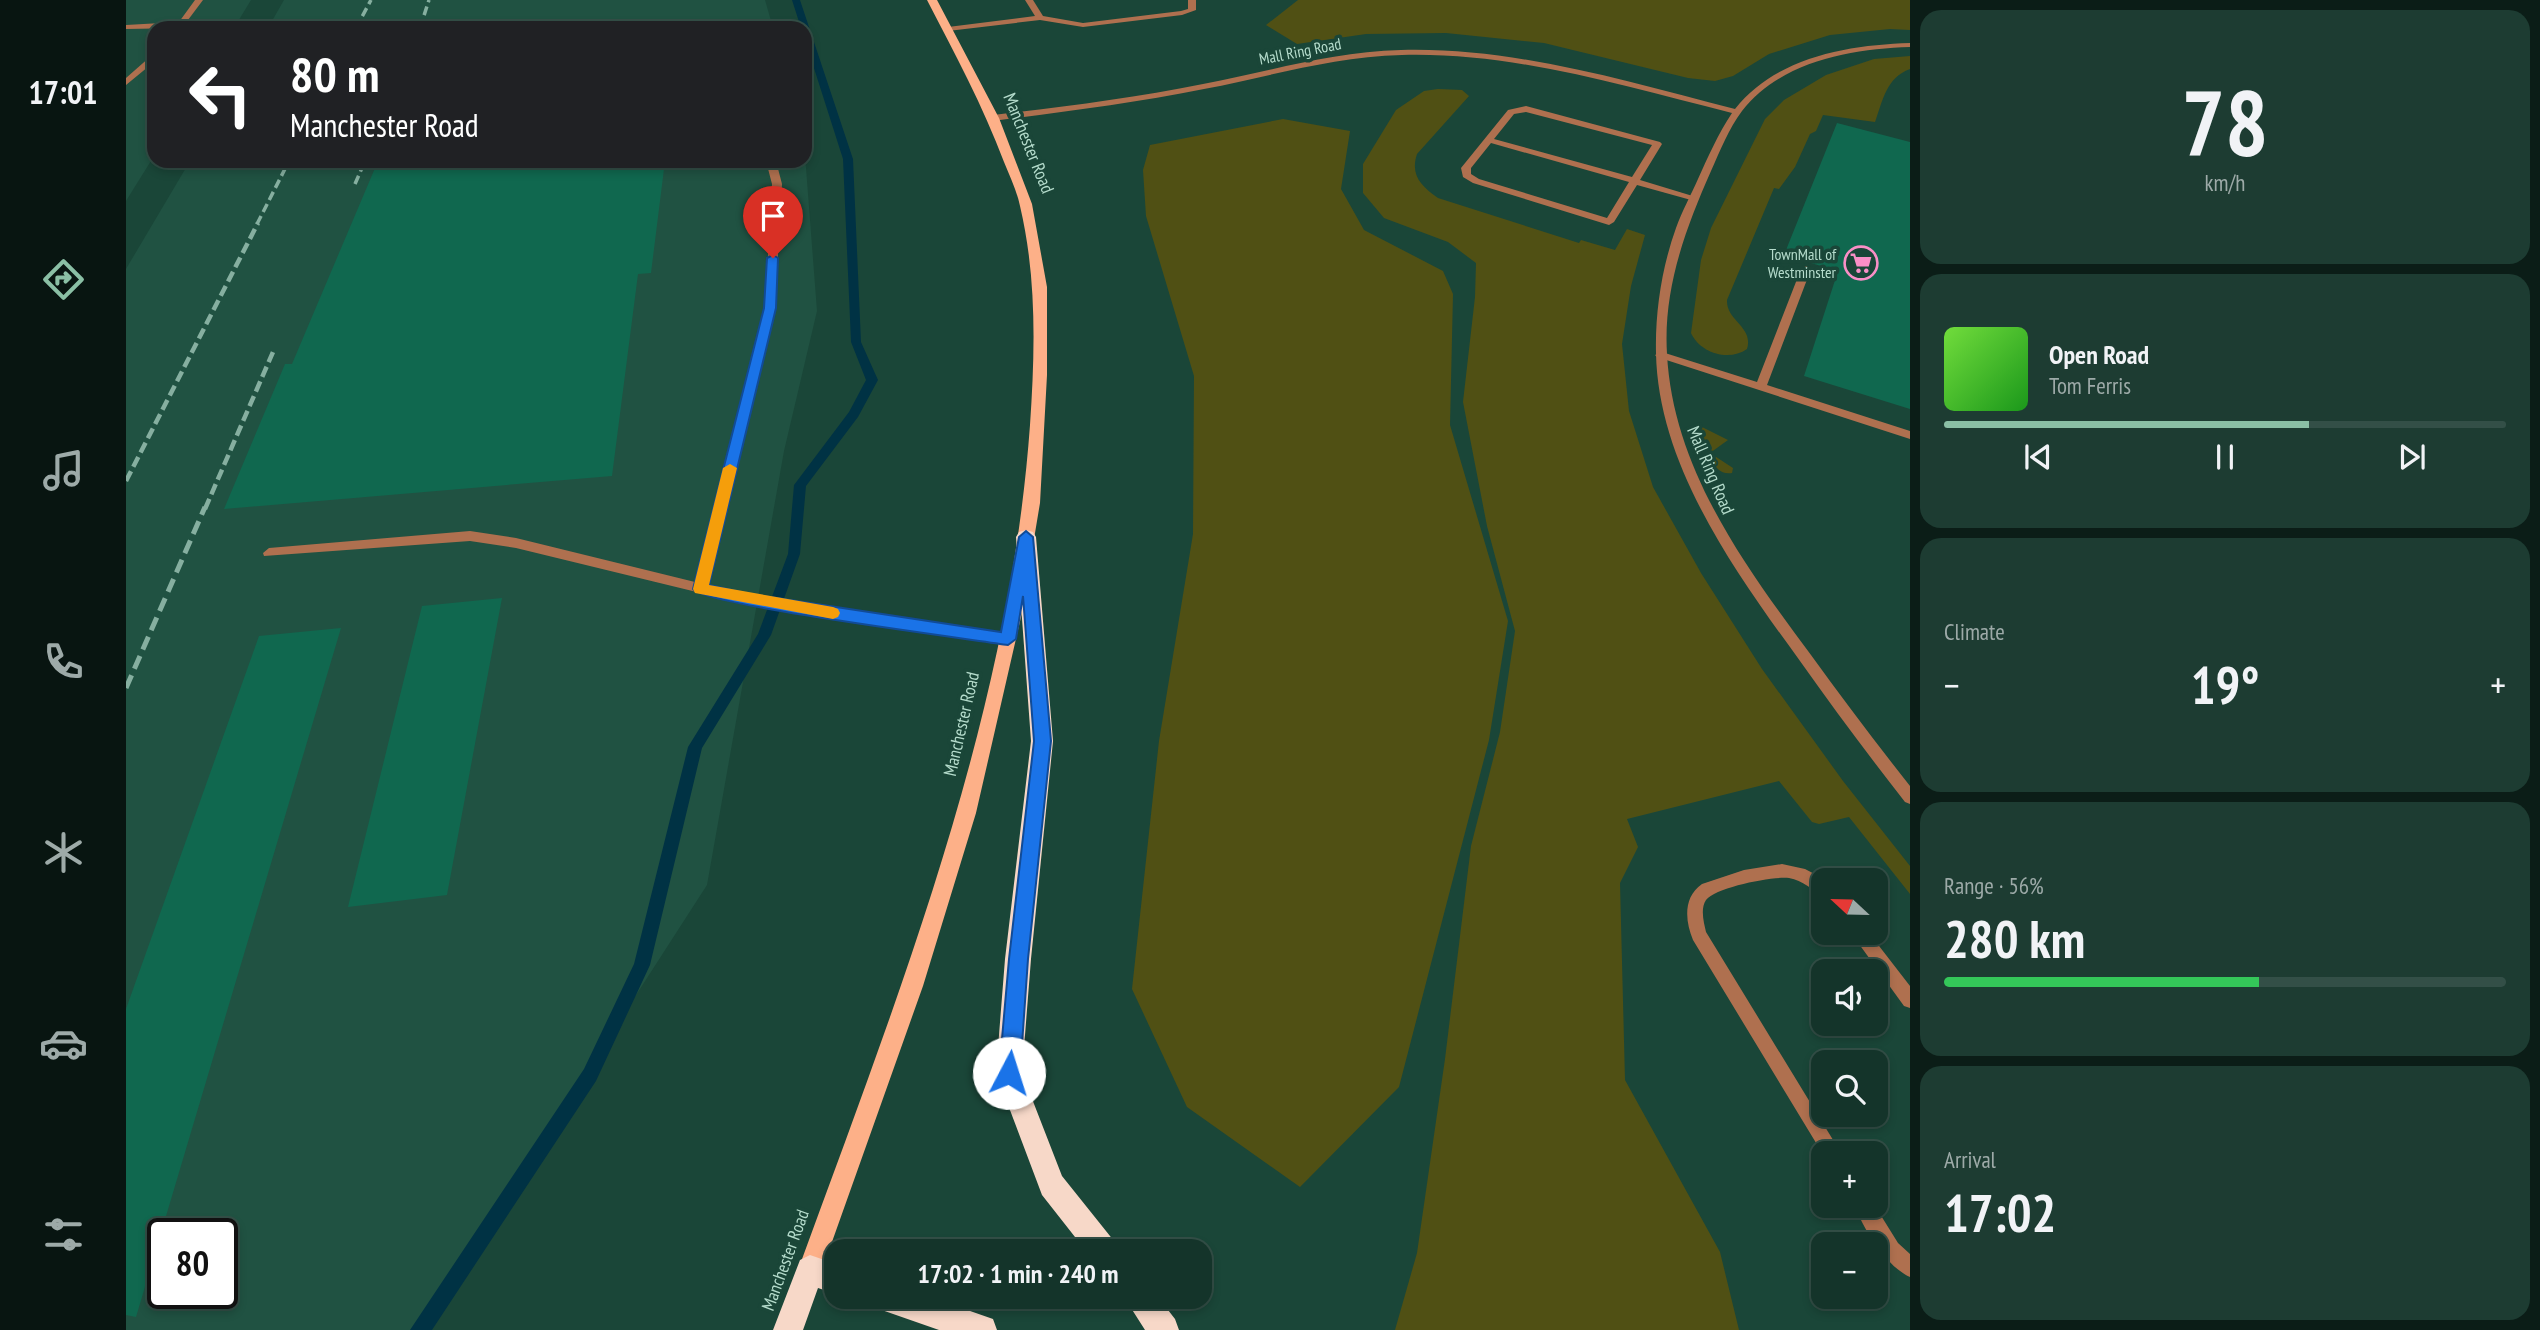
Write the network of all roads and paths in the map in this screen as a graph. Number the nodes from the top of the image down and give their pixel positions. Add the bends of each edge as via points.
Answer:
1 (199, 0) edge
2 (932, 0) edge
3 (1029, 0) edge
4 (1192, 0) edge
5 (1040, 18) junction
6 (183, 21) edge
7 (126, 27) edge
8 (147, 27) edge
9 (948, 29) junction
10 (1910, 45) edge
11 (147, 63) edge
12 (142, 67) junction
13 (126, 68) edge
14 (126, 82) edge
15 (1737, 112) junction
16 (993, 118) junction
17 (1489, 140) junction
18 (773, 168) edge
19 (1635, 181) junction
20 (1691, 197) junction
21 (1805, 269) dead end
22 (1661, 355) junction
23 (1761, 387) junction
24 (1910, 435) edge
25 (1026, 537) junction
26 (269, 553) dead end
27 (700, 589) junction
28 (1008, 639) junction
29 (1910, 797) edge
30 (1811, 880) edge
31 (1868, 945) edge
32 (1910, 1000) edge
33 (1825, 1141) edge
34 (1871, 1218) edge
35 (1095, 1239) edge
36 (1910, 1267) edge
37 (823, 1274) edge
38 (922, 1309) edge
39 (1148, 1309) edge
40 (788, 1330) edge
41 (982, 1330) edge
42 (1164, 1330) edge

1 - 6 street
2 - 9 main road, Manchester Road
3 - 5 street
4 - 5 street via 1192,10 1170,15 1083,25
5 - 9 street
7 - 8 street
9 - 16 main road, Manchester Road
10 - 15 street, Mall Ring Road via 1863,48 1814,61 1773,81
11 - 12 street
12 - 13 street
12 - 14 street
15 - 16 street, Mall Ring Road via 1573,72 1438,52 1299,65 1128,100
15 - 20 street, Mall Ring Road
16 - 25 main road, Manchester Road via 1026,204 1040,287 1040,375
17 - 19 street
17 - 19 street via 1511,112 1526,109 1657,144
17 - 19 street via 1466,169 1470,179 1609,222
18 - 27 street via 777,184 770,308
19 - 20 street
20 - 22 street, Mall Ring Road via 1667,269
21 - 23 street
22 - 23 street
22 - 29 street, Mall Ring Road via 1673,431 1710,517 1777,620
23 - 24 street
25 - 28 main road, Manchester Road
25 - 35 highway via 1042,741 1009,1073 1052,1185
26 - 27 street via 470,536 516,543
27 - 28 street
28 - 37 main road, Manchester Road via 967,813
30 - 33 street via 1780,870 1711,887 1695,906 1695,920 1699,934
31 - 32 street
34 - 36 street via 1891,1250
37 - 40 highway, Manchester Road
38 - 41 highway
39 - 42 highway

